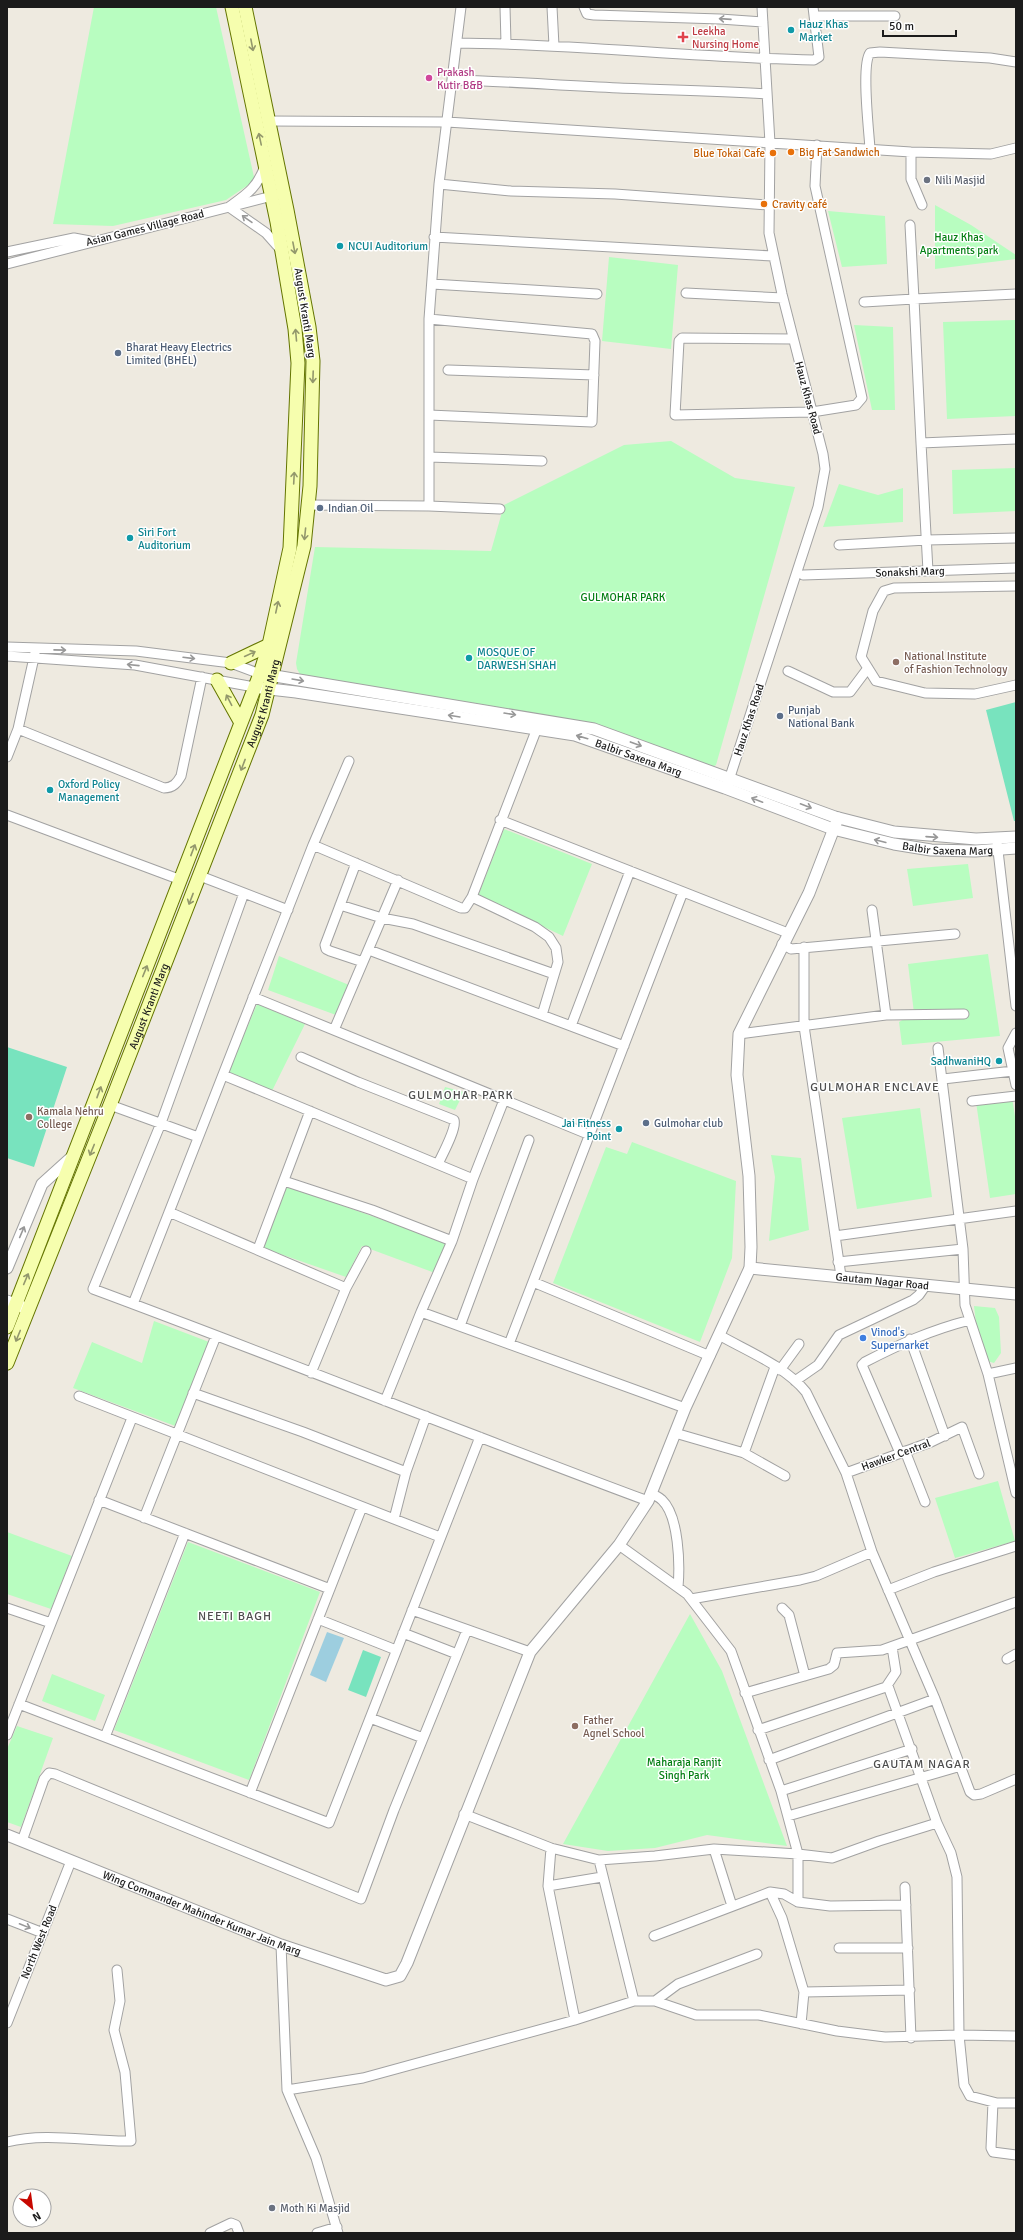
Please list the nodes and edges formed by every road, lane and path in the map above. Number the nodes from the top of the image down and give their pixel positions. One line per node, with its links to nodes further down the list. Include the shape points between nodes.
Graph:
1 (232, 7): 25 (main road, August Kranti Marg, one-way to 1)
2 (245, 7): 18 (main road, August Kranti Marg, one-way to 18)
3 (461, 7): 11 (street)
4 (505, 7): 12 (street)
5 (552, 7): 13 (street)
6 (584, 7): 10 (street, one-way to 6, via 720,18 594,15 587,14)
7 (762, 7): 10 (street, Hauz Khas Road)
8 (813, 12): 9 (street); 14 (street, via 818,58)
9 (895, 16)
10 (764, 22): 14 (street, Hauz Khas Road)
11 (457, 43): 12 (street); 16 (street)
12 (506, 43): 13 (street)
13 (554, 46): 14 (street)
14 (767, 60): 17 (street, Hauz Khas Road)
15 (1016, 62): 23 (street, via 990,58 870,53 867,60 866,88)
16 (453, 80): 17 (street); 19 (street)
17 (768, 94): 20 (street, Hauz Khas Road)
18 (268, 121): 19 (street); 27 (main road, August Kranti Marg)
19 (447, 122): 20 (street); 26 (street)
20 (770, 143): 21 (street); 28 (street, Hauz Khas Road)
21 (817, 145): 23 (street); 49 (street, via 815,186 862,398 856,405)
22 (1016, 148): 24 (street, via 991,154)
23 (870, 149): 24 (street)
24 (911, 152): 29 (street, via 911,179)
25 (265, 165): 27 (main road, August Kranti Marg); 30 (street, via 261,178 253,190)
26 (440, 184): 28 (street, via 511,191 615,194); 32 (street)
27 (278, 195): 30 (street, Asian Games Village Road); 35 (main road, August Kranti Marg); 55 (main road, August Kranti Marg, one-way to 55, via 309,327 313,361 313,421)
28 (768, 205): 36 (street, Hauz Khas Road)
29 (922, 205)
30 (229, 207): 33 (street, Asian Games Village Road); 35 (street, one-way to 30, via 266,233)
31 (910, 225): 43 (street)
32 (434, 238): 36 (street); 38 (street)
33 (92, 242): 34 (street, via 74,238); 37 (street, Asian Games Village Road)
34 (7, 252)
35 (283, 253): 65 (main road, August Kranti Marg, one-way to 35, via 290,548 298,388 295,328)
36 (773, 256): 42 (street, Hauz Khas Road)
37 (7, 264)
38 (432, 284): 40 (street); 45 (street)
39 (686, 293): 42 (street)
40 (597, 294)
41 (1016, 294): 43 (street)
42 (783, 298): 46 (street, Hauz Khas Road)
43 (914, 299): 44 (street); 52 (street)
44 (864, 302)
45 (429, 318): 48 (street, via 592,334 595,341); 50 (street)
46 (793, 339): 49 (street, Hauz Khas Road); 49 (street, via 682,338 679,341 675,415)
47 (448, 370): 48 (street)
48 (594, 375): 50 (street, via 592,422)
49 (812, 412): 83 (street, Hauz Khas Road, via 825,469 818,507)
50 (429, 415): 53 (street)
51 (1016, 439): 52 (street)
52 (921, 443): 59 (street)
53 (429, 457): 54 (street); 56 (street)
54 (542, 461)
55 (308, 505): 56 (street); 75 (main road, August Kranti Marg, one-way to 75, via 304,546)
56 (429, 506): 57 (street)
57 (500, 510)
58 (1016, 538): 59 (street)
59 (927, 540): 60 (street); 62 (street)
60 (839, 545)
61 (1016, 568): 62 (street, Sonakshi Marg)
62 (928, 571): 63 (street, Sonakshi Marg)
63 (804, 575)
64 (1016, 586): 71 (street, via 894,588 884,591 873,611 861,657)
65 (269, 645): 70 (main road, one-way to 65); 75 (main road, August Kranti Marg)
66 (7, 647): 67 (street)
67 (36, 649): 69 (street); 70 (street, one-way to 70, via 136,651)
68 (7, 656): 69 (street)
69 (35, 659): 73 (street, one-way to 69, via 135,665); 80 (street)
70 (230, 663): 75 (street)
71 (868, 668): 72 (street, via 850,692 833,692); 76 (street, via 876,681 924,693 975,694)
72 (788, 671)
73 (202, 677): 74 (street); 80 (street, via 181,776 176,784 169,788)
74 (217, 680): 77 (street); 78 (main road, one-way to 74)
75 (267, 680): 77 (main road, August Kranti Marg); 79 (street, Balbir Saxena Marg); 94 (main road, August Kranti Marg, one-way to 94, via 262,715)
76 (1016, 685)
77 (254, 687): 78 (main road, August Kranti Marg)
78 (240, 721): 95 (main road, August Kranti Marg, one-way to 78)
79 (538, 724): 83 (street, Balbir Saxena Marg); 86 (street)
80 (18, 729): 81 (street)
81 (7, 758)
82 (349, 761): 90 (street)
83 (728, 783): 85 (street, Balbir Saxena Marg, one-way to 85); 87 (street, Balbir Saxena Marg, one-way to 83)
84 (7, 815): 95 (street)
85 (838, 818): 87 (street); 89 (street, Balbir Saxena Marg, one-way to 89, via 913,835)
86 (500, 820): 93 (street); 99 (street)
87 (833, 828): 89 (street, Balbir Saxena Marg, one-way to 87, via 938,850 910,848); 104 (street, via 809,893)
88 (1016, 837): 89 (street, Balbir Saxena Marg)
89 (997, 844): 91 (street, Balbir Saxena Marg); 113 (street)
90 (313, 845): 92 (street); 101 (street)
91 (1016, 848)
92 (356, 863): 96 (street); 100 (street)
93 (630, 871): 98 (street); 117 (street)
94 (200, 876): 97 (street); 132 (main road, August Kranti Marg, one-way to 132)
95 (181, 880): 138 (main road, August Kranti Marg, one-way to 95)
96 (398, 880): 99 (street, via 461,908 465,908); 103 (street)
97 (244, 892): 101 (street); 134 (street)
98 (683, 892): 104 (street); 122 (street)
99 (472, 897): 111 (street, via 535,927 550,937 556,948 558,962)
100 (340, 905): 103 (street); 110 (street, via 326,949)
101 (288, 910): 112 (street)
102 (872, 910): 106 (street)
103 (382, 918): 109 (street); 111 (street, via 413,924)
104 (788, 933): 107 (street)
105 (955, 934): 106 (street)
106 (875, 940): 108 (street); 116 (street)
107 (782, 944): 108 (street, via 791,949); 121 (street)
108 (804, 947): 118 (street)
109 (369, 950): 110 (street); 115 (street)
110 (363, 962): 119 (street)
111 (554, 974): 115 (street)
112 (253, 997): 119 (street); 126 (street)
113 (1016, 1006)
114 (964, 1014): 116 (street)
115 (542, 1015): 117 (street)
116 (886, 1015): 118 (street)
117 (571, 1026): 122 (street)
118 (804, 1026): 121 (street); 145 (street)
119 (334, 1030): 130 (street)
120 (1016, 1033): 125 (street, via 1008,1048)
121 (739, 1034): 152 (street, via 737,1075 749,1176 752,1247)
122 (624, 1046): 135 (street)
123 (938, 1048): 127 (street)
124 (301, 1057): 139 (street, via 454,1120 452,1132)
125 (1013, 1071): 127 (street); 128 (street)
126 (222, 1075): 133 (street); 136 (street)
127 (943, 1079): 144 (street)
128 (1016, 1085)
129 (1016, 1096): 131 (street)
130 (504, 1100): 135 (street); 140 (street)
131 (972, 1100)
132 (110, 1105): 134 (street); 160 (main road, August Kranti Marg, one-way to 160)
133 (310, 1111): 139 (street); 141 (street)
134 (161, 1123): 136 (street); 159 (street, via 93,1289)
135 (590, 1135): 154 (street)
136 (198, 1137): 143 (street)
137 (529, 1140): 163 (street)
138 (75, 1155): 151 (street, one-way to 138, via 42,1184); 160 (main road, August Kranti Marg, one-way to 138)
139 (438, 1164): 140 (street)
140 (473, 1179): 146 (street)
141 (284, 1181): 146 (street, via 372,1210); 148 (street)
142 (1016, 1211): 144 (street)
143 (169, 1212): 148 (street); 159 (street)
144 (959, 1219): 145 (street); 147 (street)
145 (835, 1236): 150 (street)
146 (452, 1241): 161 (street)
147 (963, 1248): 150 (street); 157 (street)
148 (258, 1249): 156 (street)
149 (366, 1251): 156 (street)
150 (838, 1262): 153 (street)
151 (7, 1268)
152 (750, 1268): 153 (street, Gautam Nagar Road); 165 (street)
153 (840, 1276): 155 (street, Gautam Nagar Road)
154 (533, 1282): 168 (street); 170 (street)
155 (926, 1285): 157 (street, Gautam Nagar Road); 176 (street, via 913,1300 839,1335 818,1365)
156 (346, 1288): 174 (street)
157 (964, 1289): 158 (street, Gautam Nagar Road); 162 (street, via 965,1305)
158 (1016, 1294)
159 (132, 1304): 166 (street)
160 (16, 1310): 164 (main road, August Kranti Marg); 171 (main road, August Kranti Marg, one-way to 171)
161 (421, 1312): 163 (street); 179 (street)
162 (970, 1320): 167 (street, via 938,1328); 175 (street)
163 (460, 1326): 168 (street)
164 (7, 1327)
165 (719, 1334): 170 (street); 173 (street)
166 (216, 1336): 174 (street); 177 (street)
167 (910, 1339): 185 (street); 187 (street, via 862,1365)
168 (509, 1344): 180 (street)
169 (799, 1344): 173 (street)
170 (710, 1356): 180 (street)
171 (7, 1363)
172 (1016, 1368): 175 (street)
173 (778, 1369): 176 (street); 188 (street)
174 (311, 1373): 179 (street)
175 (988, 1374): 193 (street)
176 (795, 1381): 190 (street, via 806,1392)
177 (194, 1393): 184 (street); 189 (street)
178 (79, 1396): 182 (street)
179 (385, 1401): 181 (street)
180 (685, 1408): 183 (street)
181 (426, 1416): 186 (street); 189 (street)
182 (132, 1418): 184 (street); 195 (street)
183 (675, 1433): 188 (street); 194 (street)
184 (177, 1435): 197 (street); 198 (street)
185 (945, 1436): 187 (street, Hawker Central); 191 (street, Hawker Central, via 962,1427)
186 (480, 1437): 194 (street); 201 (street)
187 (903, 1452): 190 (street, Hawker Central); 196 (street)
188 (744, 1454): 192 (street)
189 (406, 1472): 199 (street)
190 (846, 1473): 204 (street)
191 (979, 1474)
192 (785, 1476)
193 (1016, 1493)
194 (650, 1497): 202 (street); 205 (street, via 662,1500 674,1523)
195 (99, 1500): 198 (street); 214 (street)
196 (924, 1502)
197 (362, 1507): 199 (street); 206 (street)
198 (144, 1518): 200 (street)
199 (394, 1519): 201 (street)
200 (185, 1533): 206 (street); 233 (street)
201 (440, 1537): 212 (street)
202 (619, 1545): 205 (street); 220 (street)
203 (1016, 1546): 207 (street, via 934,1572)
204 (872, 1552): 207 (street); 208 (street, via 816,1576)
205 (678, 1588): 208 (street)
206 (330, 1589): 213 (street)
207 (888, 1590): 217 (street)
208 (691, 1599): 226 (street, via 731,1651)
209 (1016, 1602): 217 (street)
210 (7, 1608): 214 (street)
211 (782, 1608): 224 (street, via 789,1615)
212 (412, 1610): 215 (street); 216 (street)
213 (318, 1620): 219 (street); 241 (street)
214 (51, 1623): 228 (street)
215 (467, 1630): 220 (street); 221 (street)
216 (403, 1632): 219 (street); 221 (street)
217 (911, 1641): 218 (street); 227 (street)
218 (892, 1647): 224 (street, via 837,1653 834,1665 829,1669); 225 (street, via 896,1668)
219 (396, 1650): 230 (street)
220 (530, 1652): 242 (street)
221 (457, 1654): 234 (street)
222 (1016, 1654): 223 (street)
223 (1007, 1659)
224 (805, 1676): 226 (street)
225 (888, 1686): 229 (street); 231 (street)
226 (745, 1693): 231 (street)
227 (935, 1699): 229 (street); 237 (street)
228 (19, 1704): 232 (street); 233 (street)
229 (898, 1712): 235 (street); 236 (street)
230 (370, 1718): 234 (street); 241 (street, via 329,1823)
231 (758, 1730): 236 (street)
232 (7, 1735)
233 (105, 1737): 241 (street)
234 (423, 1738): 246 (street, via 361,1899 56,1774 49,1773 44,1778)
235 (912, 1749): 238 (street); 240 (street)
236 (769, 1760): 240 (street)
237 (961, 1766): 238 (street); 239 (street, via 970,1792 974,1794 981,1794)
238 (921, 1778): 243 (street); 244 (street)
239 (1016, 1779)
240 (781, 1792): 243 (street)
241 (250, 1793)
242 (464, 1814): 247 (street); 262 (street, Wing Commander Mahinder Kumar Jain Marg, via 400,1976 386,1980)
243 (788, 1816): 249 (street)
244 (938, 1823): 249 (street, via 832,1858); 274 (street, via 951,1853 957,1877)
245 (7, 1835): 246 (street, Wing Commander Mahinder Kumar Jain Marg)
246 (22, 1841): 251 (street, Wing Commander Mahinder Kumar Jain Marg)
247 (551, 1848): 250 (street); 253 (street)
248 (714, 1849): 249 (street); 250 (street); 258 (street)
249 (798, 1854): 256 (street)
250 (598, 1860): 252 (street)
251 (71, 1861): 260 (street, North West Road); 262 (street, Wing Commander Mahinder Kumar Jain Marg)
252 (602, 1877): 253 (street); 269 (street)
253 (548, 1886): 271 (street)
254 (906, 1887): 257 (street)
255 (770, 1892): 256 (street, via 784,1894); 258 (street); 268 (street, via 782,1918)
256 (798, 1902): 257 (street, via 830,1906)
257 (906, 1905): 264 (street)
258 (732, 1906): 261 (street)
259 (7, 1919): 260 (street, one-way to 260)
260 (43, 1933): 272 (street, North West Road)
261 (654, 1936)
262 (282, 1945): 277 (street)
263 (839, 1948): 264 (street)
264 (908, 1948): 267 (street)
265 (757, 1954): 270 (street, via 678,1984)
266 (117, 1970): 280 (street, via 120,2001 114,2030 125,2072 131,2141 96,2142 33,2137)
267 (910, 1990): 268 (street); 276 (street)
268 (804, 1992): 273 (street)
269 (634, 2001): 270 (street); 271 (street)
270 (654, 2001): 273 (street, via 696,2015 759,2015)
271 (575, 2020): 277 (street, via 363,2078)
272 (7, 2023)
273 (801, 2024): 276 (street, via 885,2037)
274 (959, 2035): 275 (street); 276 (street); 278 (street, via 964,2085 970,2096)
275 (1016, 2036)
276 (911, 2038)
277 (287, 2090): 282 (street, via 316,2158)
278 (993, 2102): 279 (street); 281 (street, via 991,2148 998,2154)
279 (1016, 2104)
280 (7, 2142)
281 (1016, 2155)
282 (338, 2230): 285 (street)
283 (210, 2233): 284 (street, via 231,2223 236,2225)
284 (239, 2233)
285 (317, 2233)

